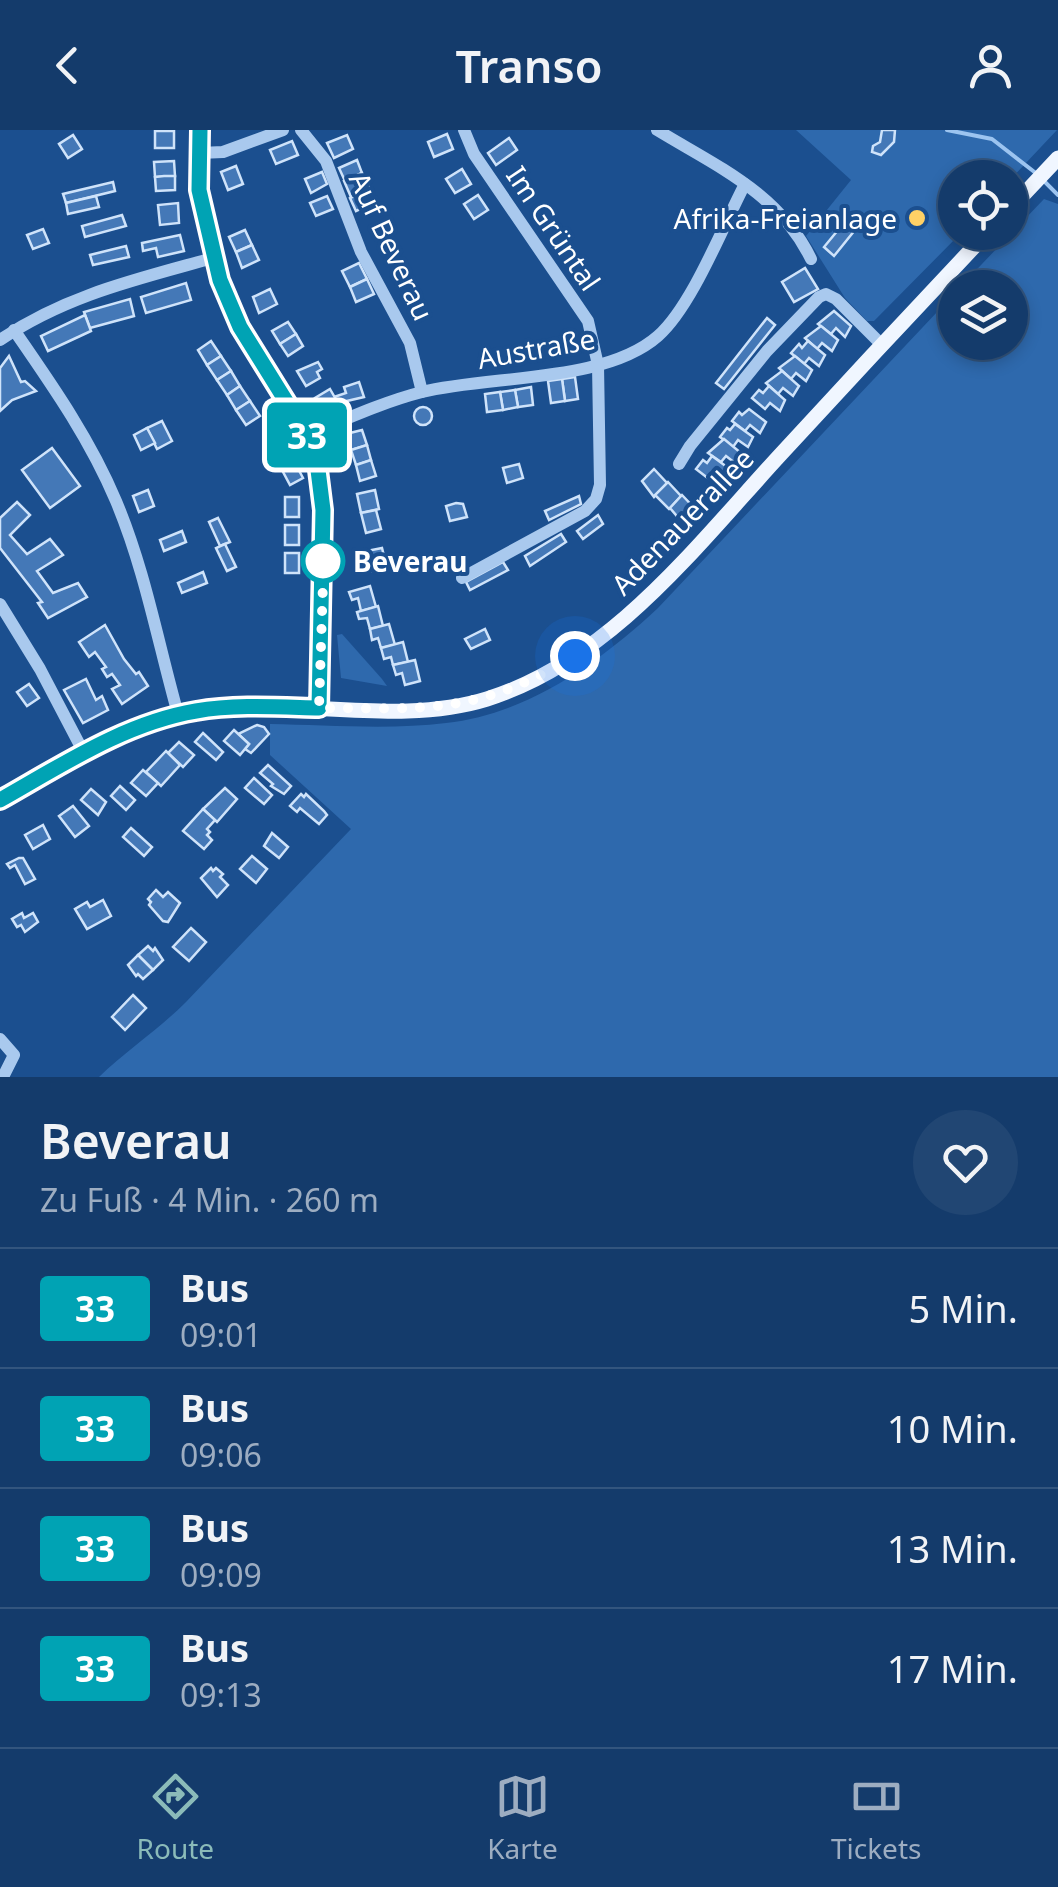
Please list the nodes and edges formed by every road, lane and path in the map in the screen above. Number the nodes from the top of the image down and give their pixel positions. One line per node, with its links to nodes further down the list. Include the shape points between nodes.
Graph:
1 (200, 130): 6 (street)
2 (283, 130): 6 (street, via 223,152)
3 (301, 130): 17 (street, Auf Beverau, via 326,160 361,252 410,343)
4 (464, 130): 16 (street, Im Grüntal, via 588,320)
5 (657, 130): 8 (street)
6 (200, 153): 11 (street, via 199,190)
7 (1055, 161): 9 (main road)
8 (745, 184): 12 (street, via 783,217); 16 (street, Austraße, via 680,310 658,336)
9 (1028, 191)
10 (971, 250): 15 (main road, Adenauerallee)
11 (213, 258): 13 (street, via 94,291); 18 (street, via 240,327)
12 (811, 259)
13 (14, 330): 14 (street); 23 (street, via 70,413 115,498 146,586)
14 (0, 340)
15 (882, 345): 19 (street, via 836,299 819,297 767,351); 22 (main road, Adenauerallee, via 641,603 575,656 462,705)
16 (598, 365): 17 (street, Austraße); 20 (street, Im Grüntal, via 596,499 574,518)
17 (422, 392): 18 (street, Austraße)
18 (307, 435): 22 (street, via 322,488)
19 (679, 464)
20 (462, 578)
21 (3, 614): 24 (street)
22 (319, 708): 23 (main road, Adenauerallee)
23 (178, 714): 24 (main road, Adenauerallee)
24 (84, 753): 25 (main road, Adenauerallee)
25 (0, 800)
26 (0, 1039): 27 (street, via 14,1055)
27 (2, 1077)

